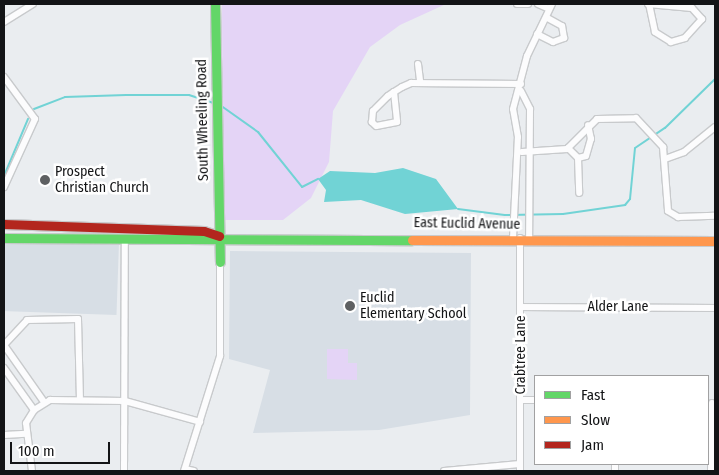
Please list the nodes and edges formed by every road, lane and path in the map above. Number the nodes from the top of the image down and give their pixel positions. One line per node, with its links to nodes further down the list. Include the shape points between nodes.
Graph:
1 (33, 4): 9 (street)
2 (215, 4): 26 (main road, South Wheeling Road)
3 (517, 4): 4 (street)
4 (528, 4)
5 (538, 4): 7 (street)
6 (648, 4): 6 (street, via 692,8 702,19 685,38 671,42 655,32)
7 (551, 6): 8 (street)
8 (546, 17): 10 (street); 10 (street, via 562,26 564,38 553,42)
9 (4, 22)
10 (537, 34): 14 (street)
11 (418, 64): 13 (street)
12 (4, 77): 22 (street, via 35,119)
13 (420, 81): 14 (street); 15 (street)
14 (521, 88): 19 (street, via 530,109); 28 (street, via 513,109 518,130 514,219)
15 (394, 92): 15 (street, via 373,111 371,119 376,126 397,122)
16 (588, 125): 18 (street); 20 (street, via 589,150); 21 (street, via 623,116 640,120 658,138)
17 (715, 128): 21 (street, via 684,152)
18 (568, 148): 19 (street); 20 (street)
19 (525, 152): 28 (street, via 528,218)
20 (578, 158): 23 (street)
21 (665, 158): 24 (street, via 668,211 678,217)
22 (4, 187)
23 (580, 193)
24 (715, 216)
25 (4, 224): 26 (main road, East Euclid Avenue, via 204,231)
26 (219, 236): 28 (main road, East Euclid Avenue); 29 (main road, East Euclid Avenue, via 202,241); 31 (main road, South Wheeling Road)
27 (4, 238): 29 (main road, East Euclid Avenue)
28 (521, 239): 30 (main road, East Euclid Avenue); 32 (street, Crabtree Lane)
29 (125, 241): 39 (street)
30 (715, 241)
31 (220, 262): 43 (street, via 220,356)
32 (520, 306): 33 (street, Alder Lane); 37 (street, Crabtree Lane)
33 (715, 308)
34 (4, 345): 36 (street, via 27,320 78,319); 40 (street)
35 (4, 368): 42 (street)
36 (80, 399): 39 (street); 40 (street)
37 (521, 400): 38 (street); 46 (street, Crabtree Lane)
38 (534, 400)
39 (125, 401): 43 (street); 49 (street)
40 (44, 402): 42 (street)
41 (712, 403): 52 (street)
42 (34, 410): 44 (street)
43 (200, 422): 47 (street)
44 (26, 434): 45 (street); 48 (street)
45 (4, 435)
46 (520, 468): 51 (street)
47 (185, 470): 50 (street)
48 (32, 471)
49 (124, 471)
50 (194, 471)
51 (444, 471)
52 (712, 471)

